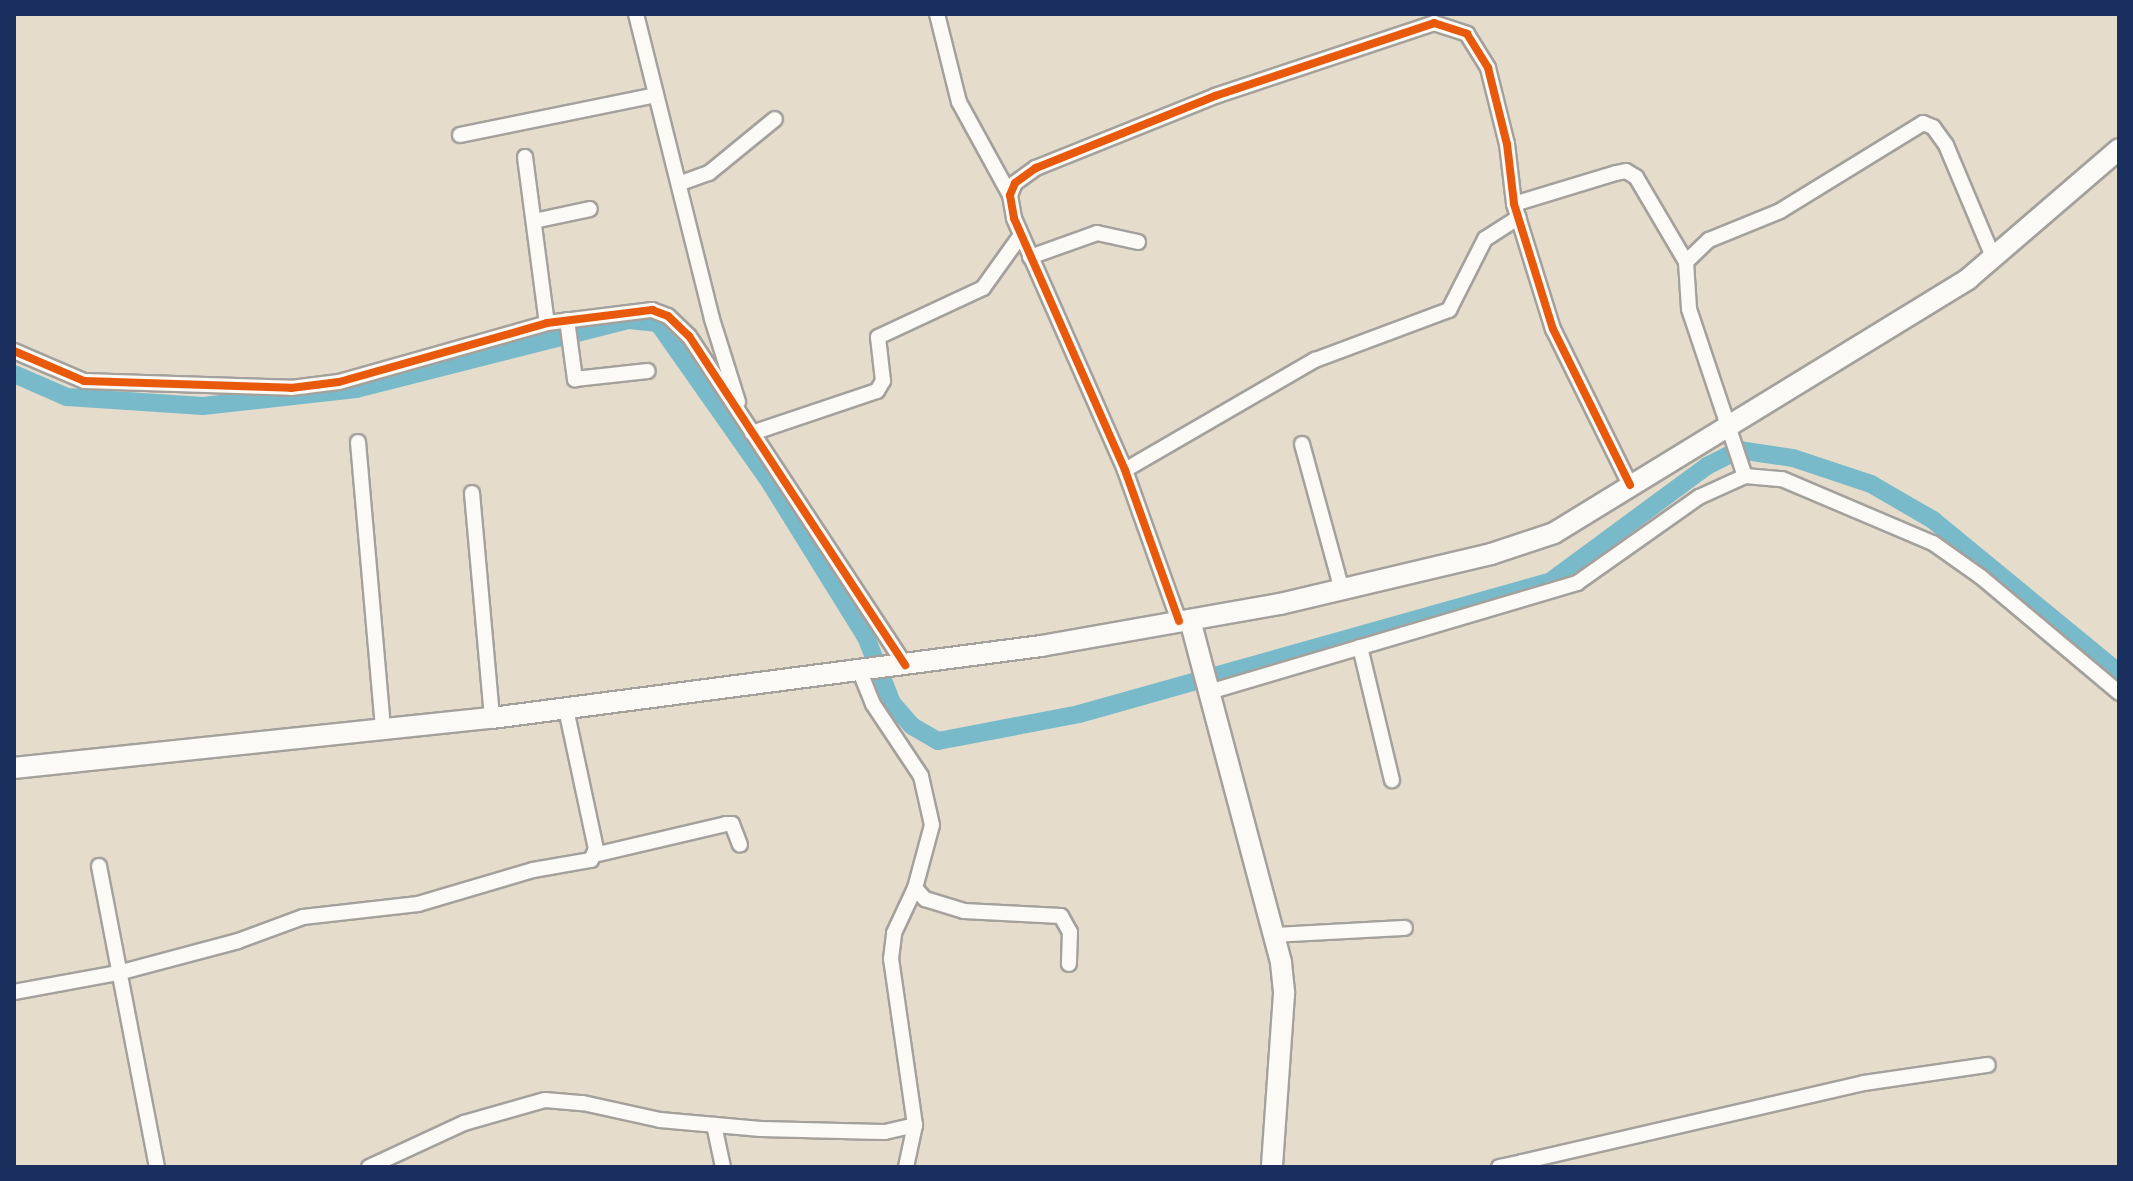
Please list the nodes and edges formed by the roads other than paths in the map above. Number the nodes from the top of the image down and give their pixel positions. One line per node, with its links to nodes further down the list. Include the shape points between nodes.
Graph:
1 (636, 14): 4 (street)
2 (937, 14): 10 (street, via 964,115)
3 (1432, 19): 10 (street, via 1050,162 1024,174); 12 (street, via 1467,34 1485,60 1507,144)
4 (656, 95): 6 (street); 9 (street)
5 (775, 119): 9 (street, via 709,173)
6 (460, 135)
7 (2119, 149): 17 (main road)
8 (525, 157): 13 (street)
9 (681, 183): 19 (street)
10 (1010, 195): 14 (street)
11 (590, 209): 13 (street)
12 (1516, 210): 18 (street, via 1626,171 1636,177); 29 (street, via 1485,239 1449,310 1315,360); 31 (street, via 1558,343)
13 (534, 221): 20 (street)
14 (1021, 235): 16 (street); 25 (street, via 983,288 878,337 883,381 877,391)
15 (1138, 242): 16 (street, via 1097,233)
16 (1030, 257): 29 (street)
17 (1994, 259): 18 (street, via 1946,145 1933,127 1923,123 1780,211 1709,240); 26 (main road)
18 (1686, 262): 26 (street, via 1689,309)
19 (712, 319): 22 (street); 25 (street)
20 (547, 323): 21 (street); 23 (street, via 339,382 291,388 84,381)
21 (567, 323): 22 (street, via 652,310 668,316); 24 (street, via 572,374 580,382)
22 (689, 336): 25 (street)
23 (14, 351)
24 (648, 371)
25 (748, 427): 36 (street)
26 (1731, 430): 30 (street); 31 (main road)
27 (358, 442): 42 (street)
28 (1302, 444): 33 (street)
29 (1125, 470): 34 (street)
30 (1743, 470): 35 (street, via 1577,583); 39 (street, via 1885,518 1933,543)
31 (1630, 485): 33 (main road, via 1554,533)
32 (472, 493): 41 (street)
33 (1342, 590): 34 (main road)
34 (1184, 621): 36 (main road); 38 (main road)
35 (1360, 647): 38 (street); 44 (street)
36 (899, 665): 37 (main road)
37 (866, 670): 40 (main road); 48 (street, via 873,704 921,776 928,797 931,836)
38 (1205, 679): 50 (main road)
39 (2119, 693)
40 (566, 709): 41 (main road); 46 (street)
41 (492, 718): 42 (main road)
42 (383, 729): 43 (main road)
43 (14, 768)
44 (1392, 780)
45 (740, 845): 46 (street, via 732,824 726,824)
46 (595, 852): 52 (street, via 579,864 533,870 418,904 303,917 238,941)
47 (99, 866): 52 (street)
48 (915, 888): 51 (street, via 925,899 964,911 1061,916 1070,932); 56 (street, via 894,933 891,959)
49 (1405, 928): 50 (street)
50 (1274, 935): 62 (main road, via 1284,994)
51 (1069, 964)
52 (118, 973): 53 (street); 58 (street)
53 (14, 992)
54 (1988, 1065): 57 (street, via 1864,1083)
55 (714, 1125): 56 (street, via 864,1132); 59 (street, via 545,1100 464,1123); 60 (street)
56 (915, 1125): 61 (street)
57 (1525, 1165): 63 (street)
58 (157, 1167)
59 (369, 1167)
60 (723, 1167)
61 (906, 1167)
62 (1272, 1167)
63 (1499, 1167)

